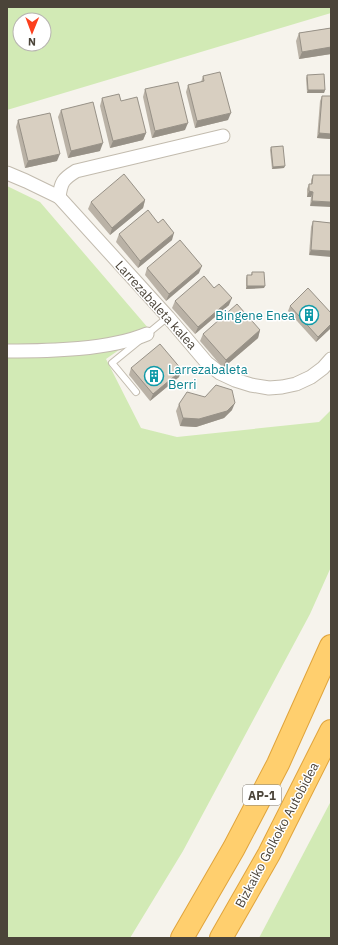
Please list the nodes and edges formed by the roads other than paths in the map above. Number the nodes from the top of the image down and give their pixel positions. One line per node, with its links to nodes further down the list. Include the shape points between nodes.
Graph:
1 (223, 136): 3 (street, via 76,171 60,186)
2 (7, 173): 3 (street, Larrezabaleta kalea)
3 (59, 198): 4 (street, Larrezabaleta kalea)
4 (168, 317): 5 (lane); 7 (street, Larrezabaleta kalea, via 207,363 220,373 251,385 269,388 296,384 311,377)
5 (147, 334): 6 (street, via 135,339 105,344 42,351); 8 (lane, via 112,363)
6 (7, 351)
7 (331, 359)
8 (136, 392)
9 (331, 646): 11 (highway, AP-1, via 278,764 234,848)
10 (331, 731): 12 (highway, Bizkaiko Golkoko Autobidea / AP-1, via 270,854)
11 (182, 938)
12 (221, 938)

